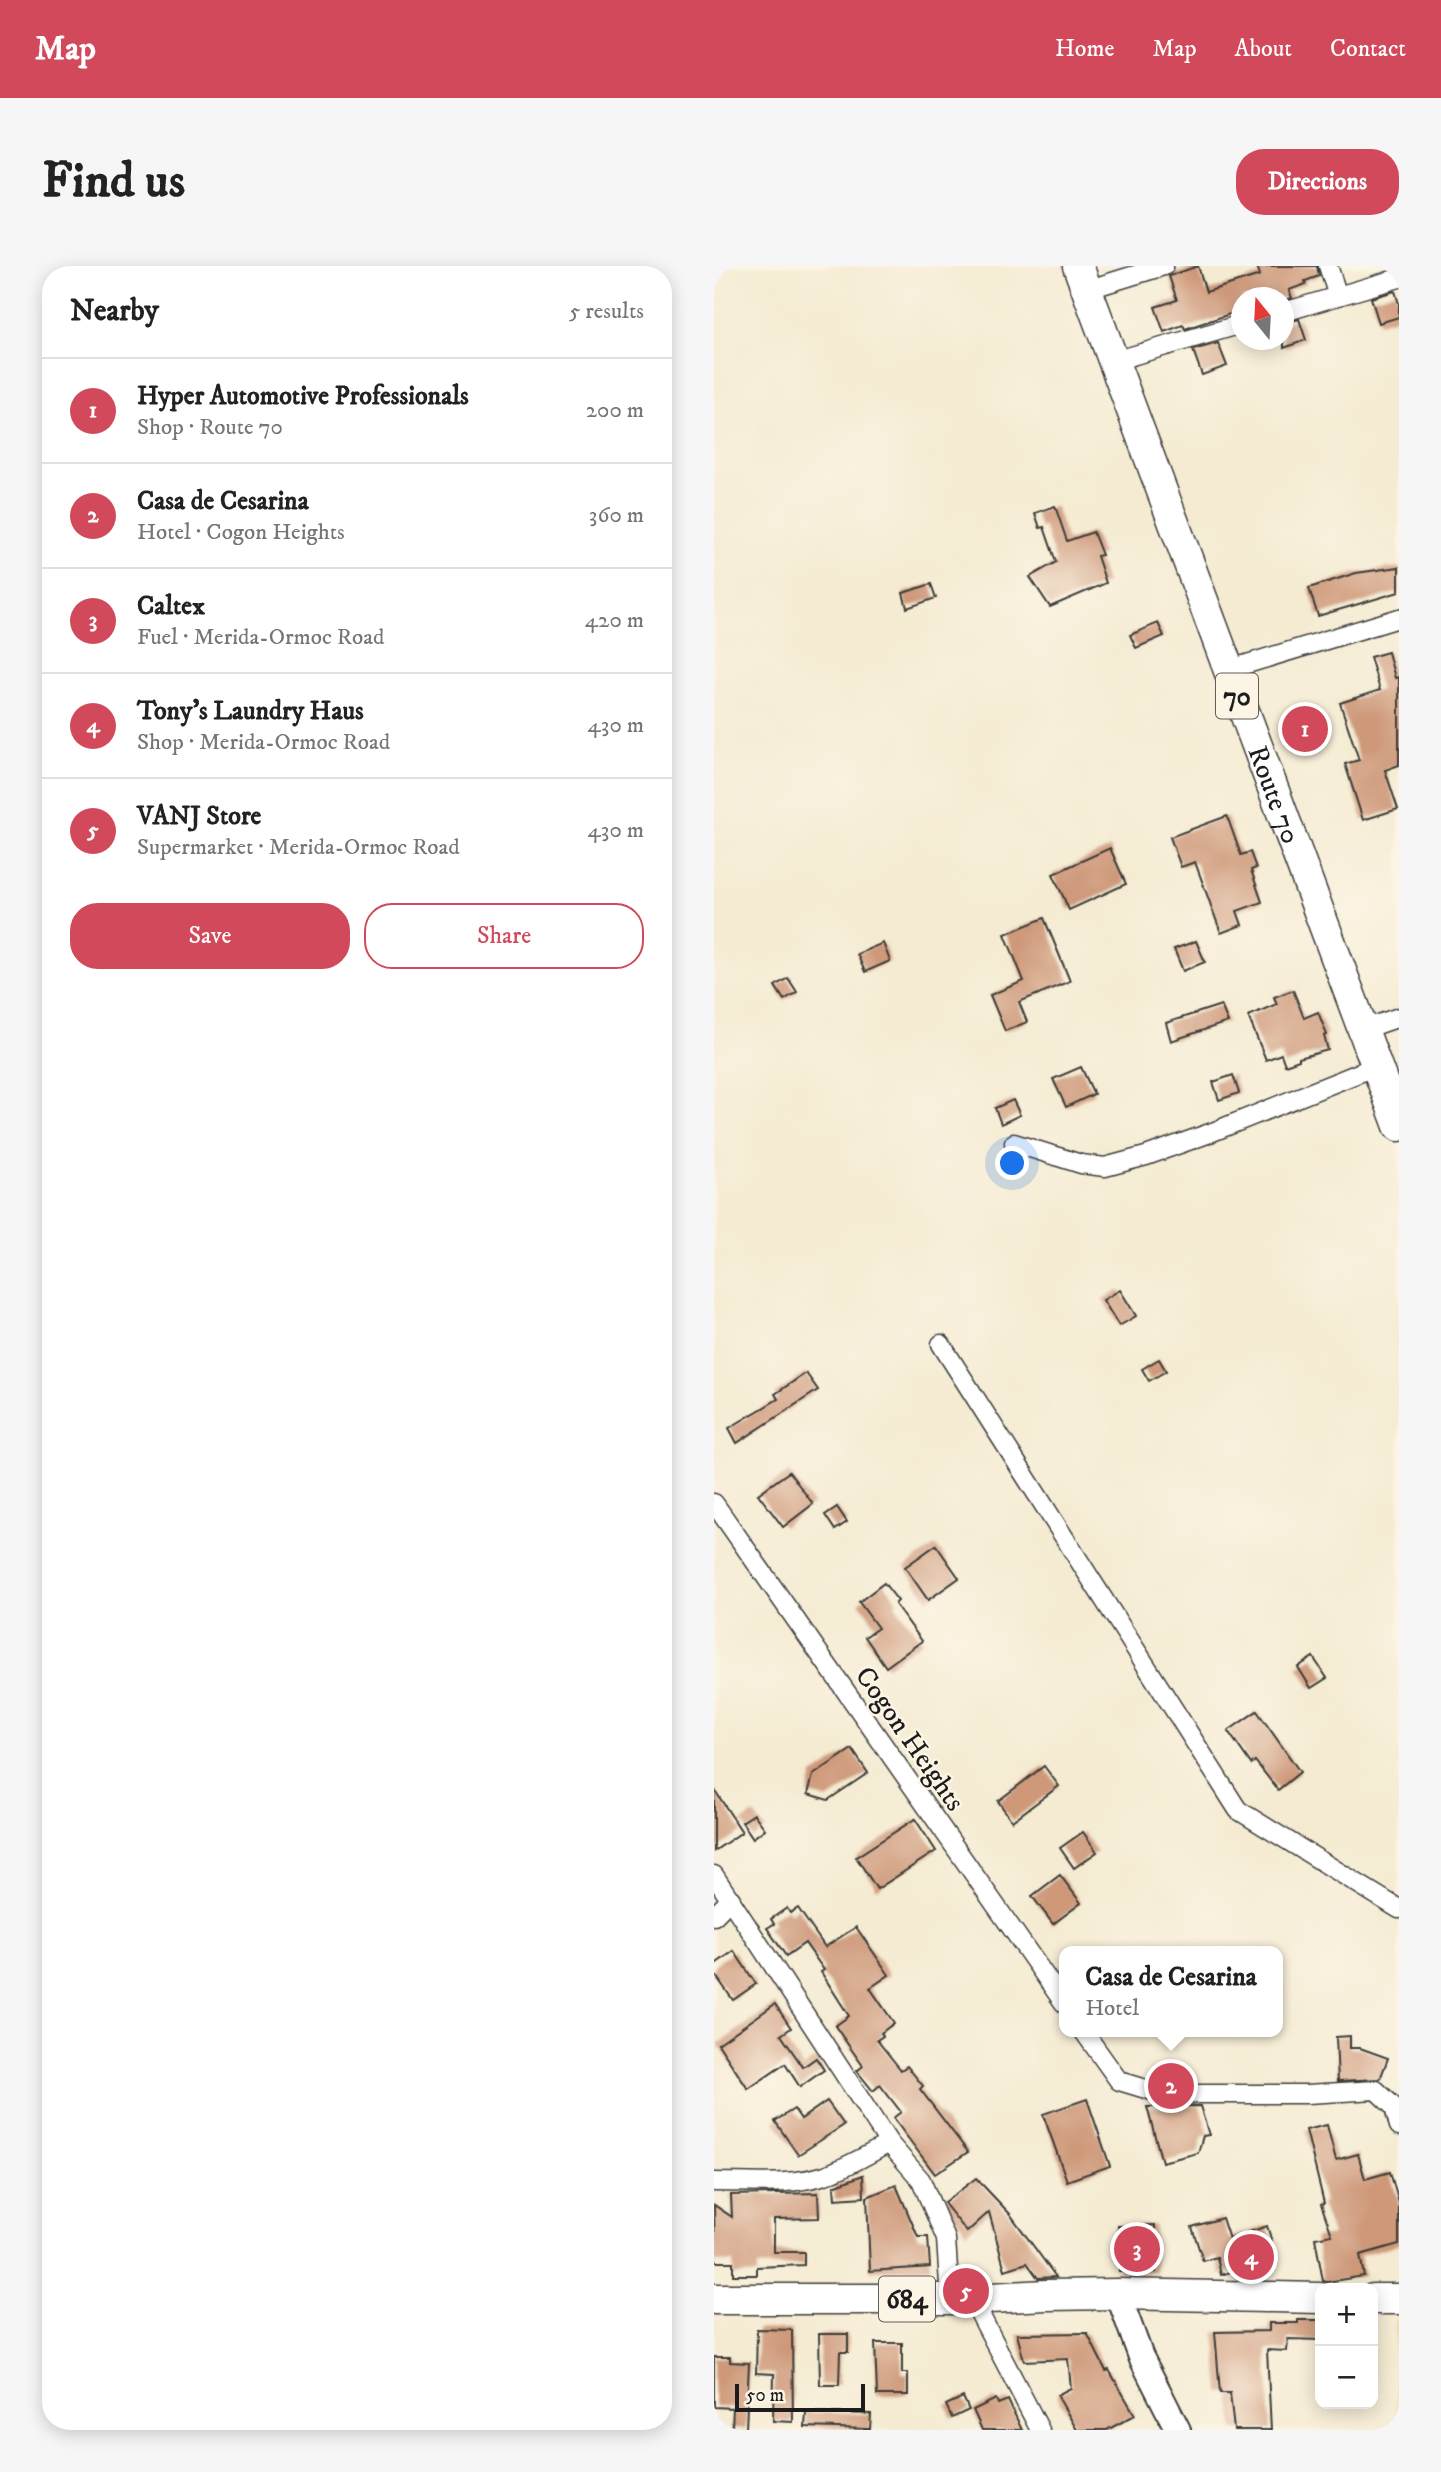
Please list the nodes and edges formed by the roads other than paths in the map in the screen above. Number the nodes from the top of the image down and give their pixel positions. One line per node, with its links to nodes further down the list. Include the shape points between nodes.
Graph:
1 (1164, 266): 3 (street)
2 (1328, 266): 5 (street)
3 (1082, 278): 8 (highway, Route 70 / 70)
4 (1399, 278): 5 (street)
5 (1338, 296): 6 (street)
6 (1294, 309)
7 (1231, 327): 8 (street)
8 (1114, 361): 10 (highway, Route 70 / 70)
9 (1399, 618): 10 (street)
10 (1227, 670): 12 (highway, Route 70 / 70)
11 (1399, 1017): 12 (street)
12 (1362, 1030): 13 (highway, Route 70 / 70)
13 (1376, 1066): 14 (highway, Route 70 / 70); 15 (street, via 1210,1133 1105,1167)
14 (1399, 1126)
15 (1014, 1143)
16 (941, 1344): 20 (street, via 1238,1810)
17 (714, 1503): 22 (street, Cogon Heights)
18 (714, 1875): 19 (street)
19 (731, 1899): 21 (street); 25 (street)
20 (1399, 1909)
21 (714, 1916)
22 (1059, 1996)
23 (1088, 2037): 24 (street, via 1119,2081 1162,2094 1376,2090 1394,2107)
24 (1399, 2126)
25 (889, 2143): 26 (street, via 822,2176 778,2182); 30 (street, via 921,2180 946,2239)
26 (714, 2182)
27 (1118, 2294): 28 (highway, 684); 30 (highway, 684); 34 (main road, via 1141,2357)
28 (1315, 2298)
29 (714, 2299): 30 (highway, 684)
30 (961, 2299): 33 (street)
31 (1378, 2299): 32 (highway)
32 (1399, 2300)
33 (1040, 2430)
34 (1178, 2430)

